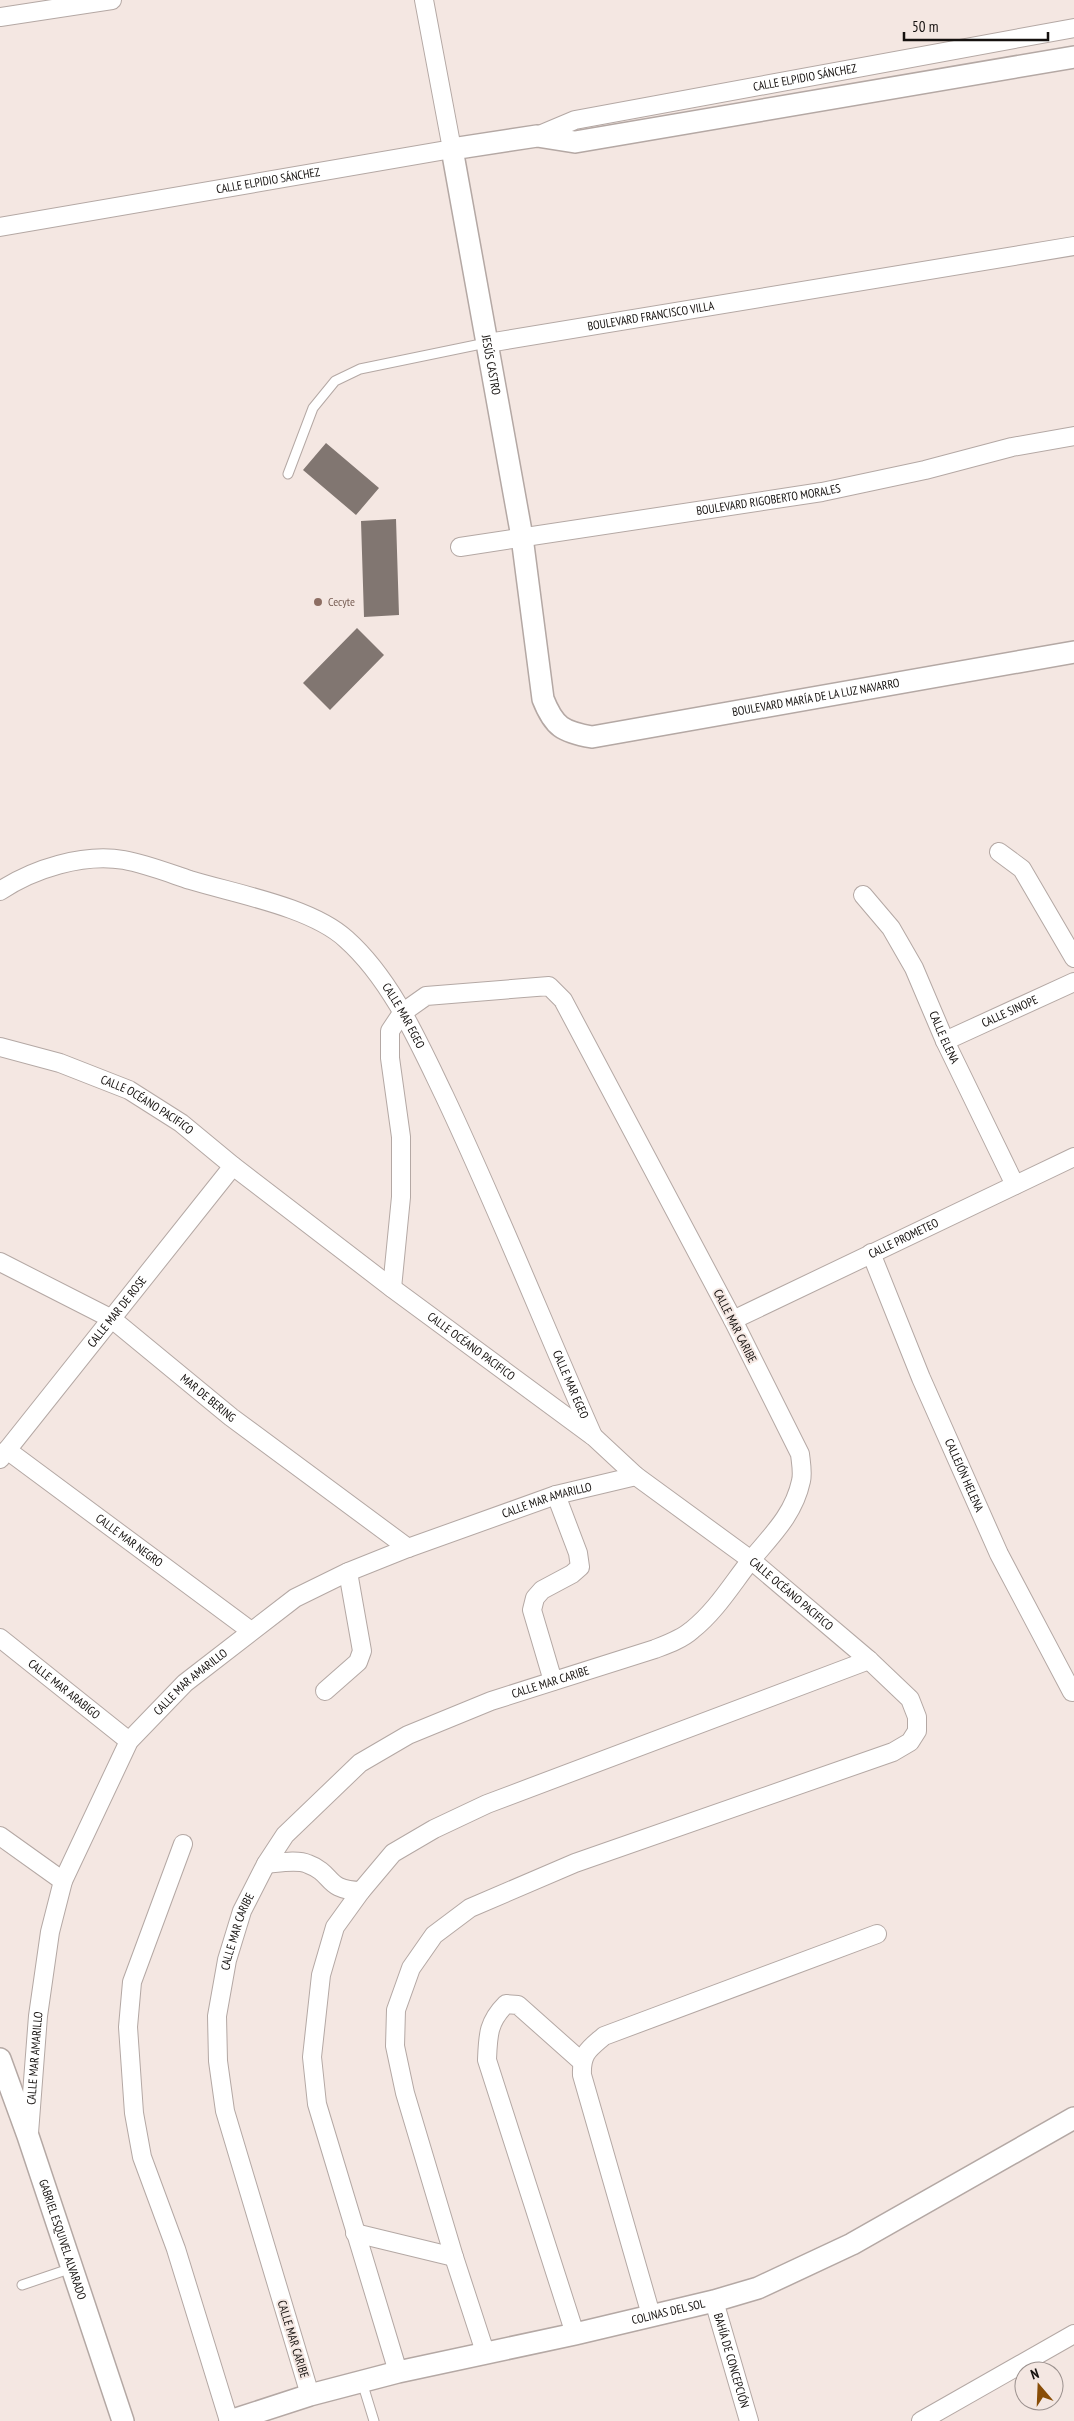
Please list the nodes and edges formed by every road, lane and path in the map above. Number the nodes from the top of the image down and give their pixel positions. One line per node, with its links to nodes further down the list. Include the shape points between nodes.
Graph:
1 (112, 0): 3 (street)
2 (424, 0): 7 (street, JESÚS CASTRO)
3 (0, 17)
4 (1074, 28): 6 (street, CALLE ELPIDIO SÁNCHEZ, via 575,120)
5 (1074, 58): 6 (street, CALLE ELPIDIO SÁNCHEZ, via 575,142)
6 (537, 136): 7 (street, CALLE ELPIDIO SÁNCHEZ)
7 (452, 149): 8 (street, CALLE ELPIDIO SÁNCHEZ); 10 (street, JESÚS CASTRO)
8 (0, 227)
9 (1074, 246): 10 (street, BOULEVARD FRANCISCO VILLA)
10 (488, 343): 12 (lane, BOULEVARD FRANCISCO VILLA, via 360,369 335,381 312,408); 13 (street, JESÚS CASTRO)
11 (1074, 436): 13 (street, BOULEVARD RIGOBERTO MORALES, via 1012,447 822,492)
12 (288, 474)
13 (522, 537): 14 (street, BOULEVARD RIGOBERTO MORALES); 16 (street, JESÚS CASTRO, via 543,699 549,716)
14 (460, 547)
15 (1074, 652): 16 (street, BOULEVARD MARÍA DE LA LUZ NAVARRO, via 592,737)
16 (559, 727)
17 (999, 852): 20 (street, via 1022,869)
18 (0, 891): 22 (street, CALLE MAR EGEO, via 21,877 53,866 122,859 143,864 294,911 322,924 345,938 372,968)
19 (863, 895): 23 (street, CALLE ELENA, via 891,928 914,968)
20 (1074, 958)
21 (1074, 982): 23 (street, CALLE SINOPE)
22 (402, 1013): 30 (street, via 390,1031 390,1058 401,1137 401,1197); 32 (street, CALLE MAR CARIBE, via 426,996 549,986 563,1000); 33 (street, CALLE MAR EGEO, via 470,1150)
23 (945, 1041): 27 (street, CALLE ELENA)
24 (0, 1047): 26 (street, CALLE OCÉANO PACIFICO, via 60,1063 129,1090 181,1123)
25 (1074, 1157): 27 (street, CALLE PROMETEO)
26 (233, 1166): 30 (street, CALLE OCÉANO PACIFICO); 31 (street, CALLE MAR DE ROSE)
27 (1015, 1185): 28 (street, CALLE PROMETEO)
28 (871, 1253): 32 (street, CALLE PROMETEO); 45 (street, CALLEJÓN HELENA, via 925,1387 999,1554)
29 (0, 1262): 31 (street, MAR DE BERING)
30 (392, 1288): 33 (street, CALLE OCÉANO PACIFICO)
31 (112, 1318): 34 (street, CALLE MAR DE ROSE); 37 (street, MAR DE BERING, via 231,1417)
32 (733, 1320): 38 (street, CALLE MAR CARIBE, via 800,1454 802,1479 782,1526)
33 (594, 1437): 35 (street, CALLE OCÉANO PACIFICO)
34 (3, 1455): 40 (street, CALLE MAR NEGRO)
35 (636, 1476): 36 (street, CALLE MAR AMARILLO); 38 (street, CALLE OCÉANO PACIFICO)
36 (556, 1495): 37 (street, CALLE MAR AMARILLO); 43 (street, via 578,1553 580,1567 542,1590 535,1598 532,1610)
37 (408, 1548): 39 (street, CALLE MAR AMARILLO)
38 (751, 1560): 42 (street, CALLE OCÉANO PACIFICO); 43 (street, CALLE MAR CARIBE, via 722,1600 692,1630 675,1641)
39 (348, 1572): 40 (street, CALLE MAR AMARILLO, via 295,1598); 44 (street, via 362,1652 358,1662)
40 (251, 1631): 46 (street, CALLE MAR AMARILLO, via 185,1683)
41 (0, 1638): 46 (street, CALLE MAR ARABIGO)
42 (869, 1660): 51 (street, via 487,1804 393,1853); 58 (street, CALLE OCÉANO PACIFICO, via 910,1698 917,1717 917,1731 910,1742 893,1752 575,1864 470,1908 434,1935 411,1968 396,2010 395,2046 405,2093)
43 (553, 1681): 49 (street, CALLE MAR CARIBE, via 491,1701 408,1735 360,1763 285,1835)
44 (324, 1691)
45 (1072, 1692)
46 (129, 1742): 50 (street, CALLE MAR AMARILLO)
47 (0, 1836): 50 (street)
48 (183, 1844): 70 (street, via 132,1982 128,2026 134,2113 142,2158 176,2249)
49 (266, 1864): 51 (street, via 306,1863 320,1870 333,1885 344,1890); 68 (street, CALLE MAR CARIBE, via 242,1911 227,1960 217,2016 218,2061 225,2111)
50 (63, 1882): 56 (street, CALLE MAR AMARILLO, via 50,1932 38,2016)
51 (361, 1891): 57 (street, via 335,1927 321,1975 312,2057 317,2104)
52 (877, 1934): 54 (street, via 604,2036)
53 (0, 2059): 56 (street, GABRIEL ESQUIVEL ALVARADO)
54 (581, 2061): 62 (street, via 582,2075); 63 (street, via 518,2005 506,2004 495,2015 488,2035 487,2060)
55 (1074, 2118): 61 (street, COLINAS DEL SOL, via 852,2244 758,2288)
56 (28, 2136): 59 (street, GABRIEL ESQUIVEL ALVARADO)
57 (356, 2233): 58 (street); 66 (street)
58 (454, 2257): 65 (street)
59 (72, 2268): 60 (lane); 69 (street, GABRIEL ESQUIVEL ALVARADO)
60 (22, 2285)
61 (714, 2301): 62 (street, COLINAS DEL SOL); 72 (street, BAHÍA DE CONCEPCIÓN)
62 (651, 2314): 63 (street, COLINAS DEL SOL)
63 (575, 2334): 65 (street, COLINAS DEL SOL)
64 (1074, 2334): 73 (street)
65 (486, 2352): 66 (street, COLINAS DEL SOL)
66 (398, 2372): 67 (street, COLINAS DEL SOL)
67 (362, 2382): 68 (street, COLINAS DEL SOL); 71 (lane)
68 (310, 2395): 70 (street, COLINAS DEL SOL)
69 (123, 2421)
70 (230, 2421)
71 (374, 2421)
72 (749, 2421)
73 (921, 2421)

